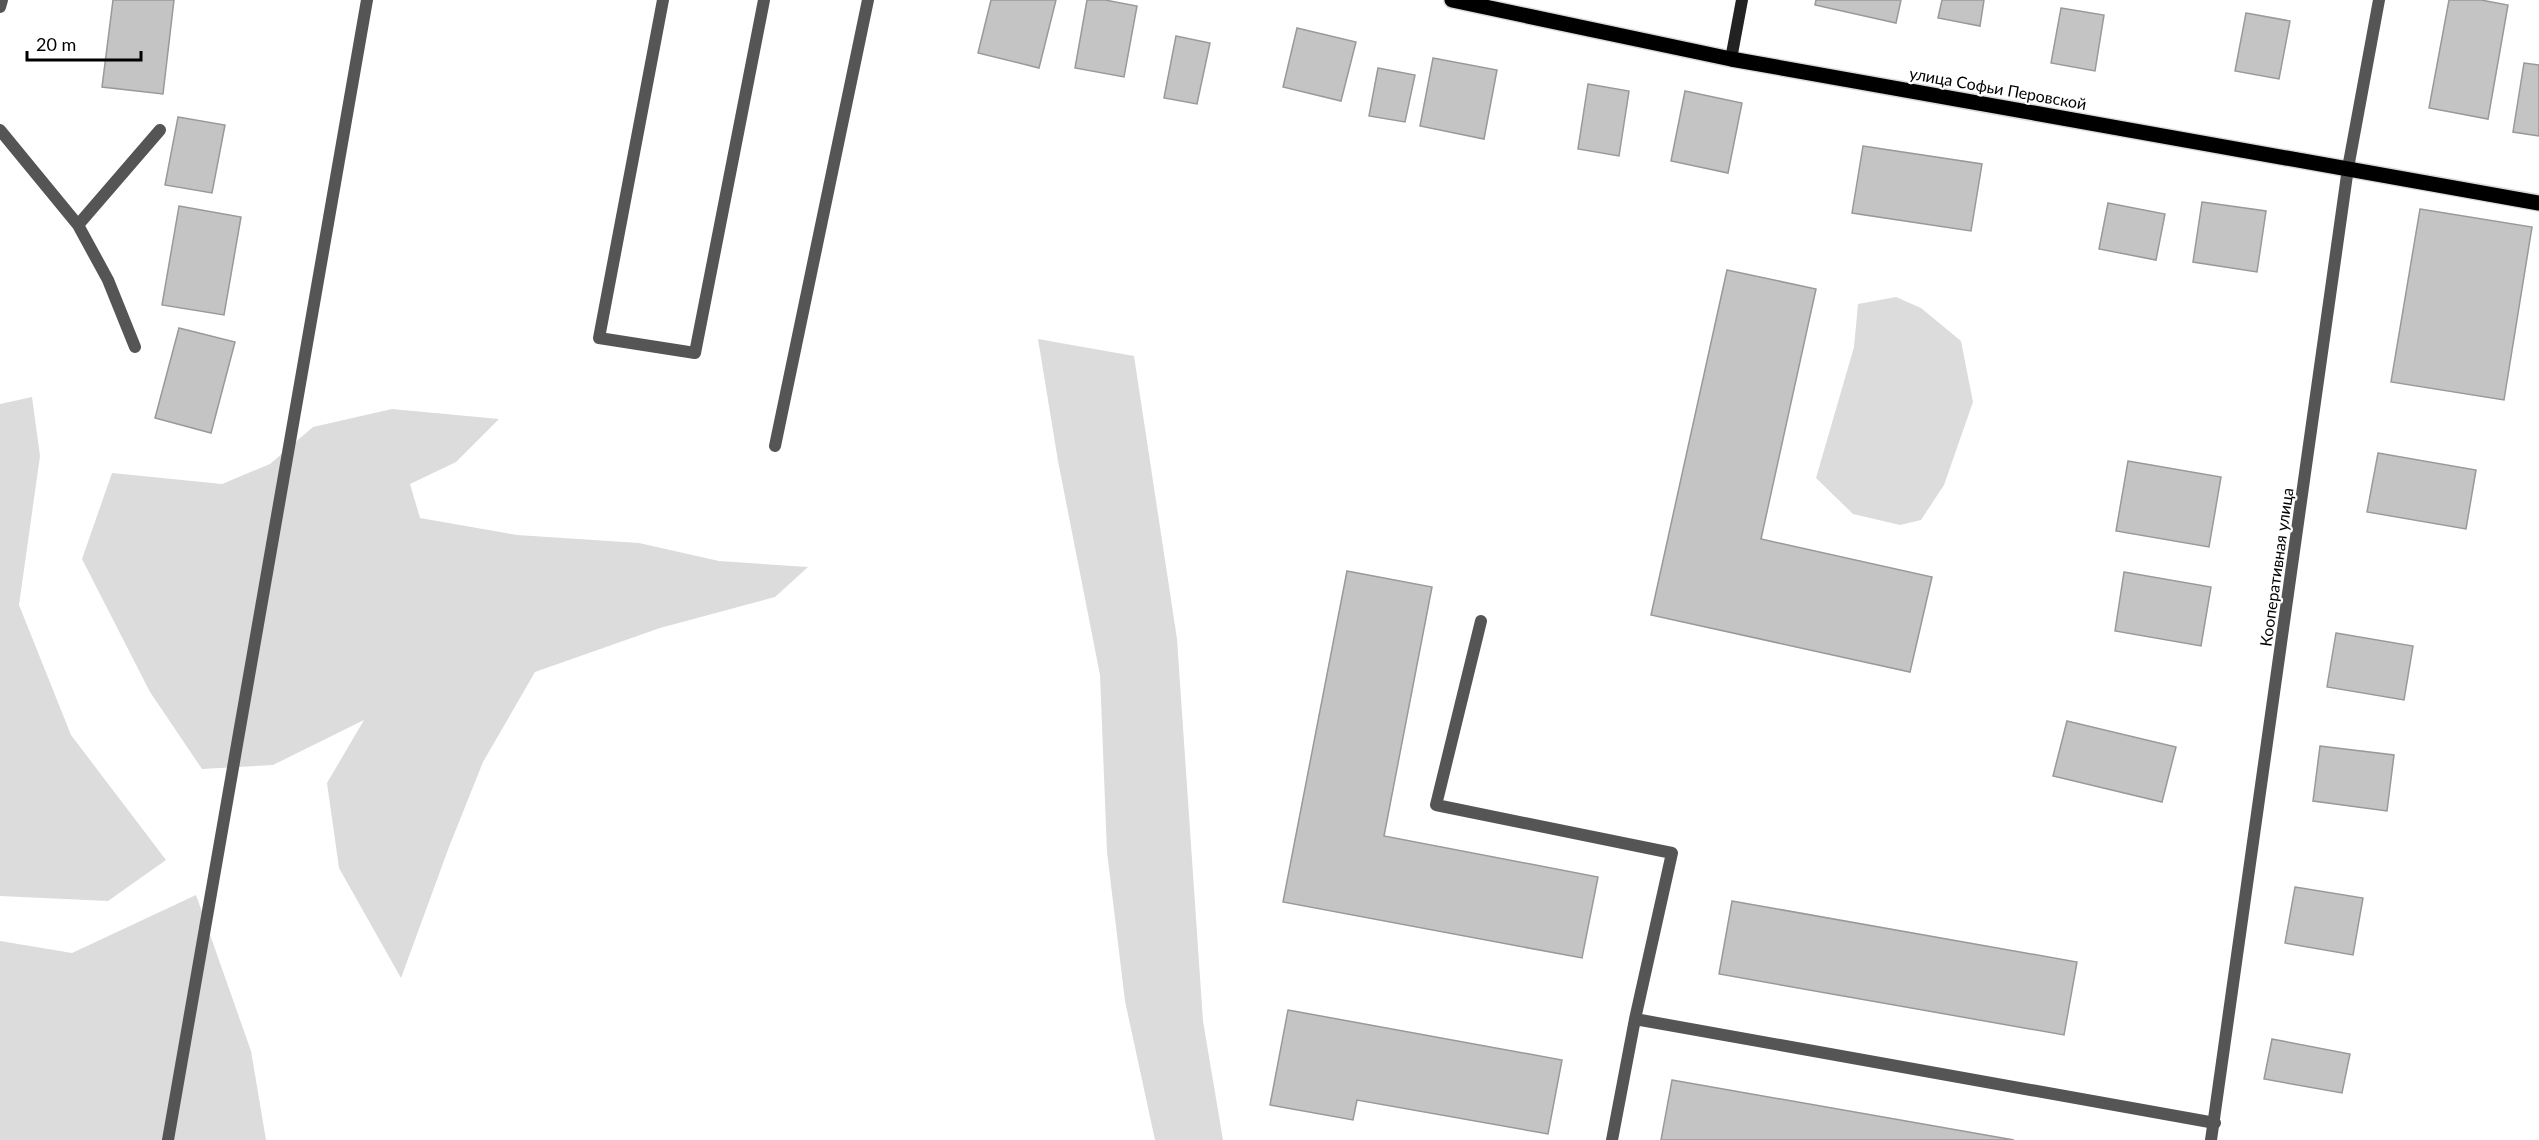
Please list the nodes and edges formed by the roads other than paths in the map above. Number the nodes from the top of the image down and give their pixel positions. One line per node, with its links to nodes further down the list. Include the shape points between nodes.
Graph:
1 (2, 0): 9 (street)
2 (367, 0): 21 (street)
3 (663, 0): 4 (street, via 599,338 695,353)
4 (764, 0)
5 (868, 0): 17 (street)
6 (1452, 0): 10 (main road, улица Софьи Перовской)
7 (1742, 0): 10 (main road)
8 (2379, 0): 13 (street, Кооперативная улица)
9 (0, 7)
10 (1731, 59): 13 (main road, улица Софьи Перовской)
11 (0, 130): 15 (street)
12 (160, 130): 15 (street)
13 (2348, 168): 14 (main road, улица Софьи Перовской); 20 (street, Кооперативная улица)
14 (2539, 203)
15 (78, 225): 16 (street, via 108,280)
16 (135, 347)
17 (775, 446)
18 (1481, 621): 19 (street, via 1436,805 1672,852)
19 (1635, 1019): 20 (street); 22 (street)
20 (2215, 1123): 23 (street, Кооперативная улица)
21 (168, 1140)
22 (1612, 1140)
23 (2211, 1140)

